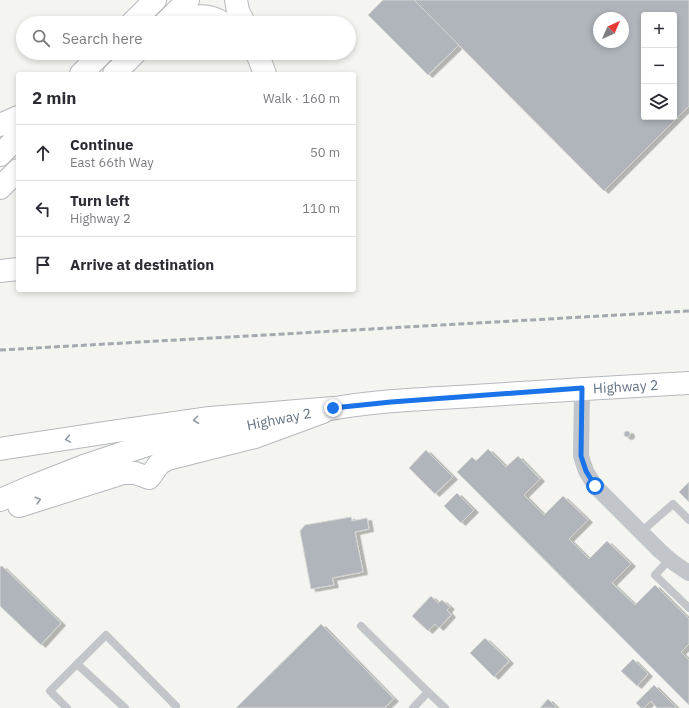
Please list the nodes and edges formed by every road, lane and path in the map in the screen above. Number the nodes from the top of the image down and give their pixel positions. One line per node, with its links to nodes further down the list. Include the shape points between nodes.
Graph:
1 (155, 0): 4 (main road)
2 (188, 0): 5 (main road)
3 (236, 0): 6 (main road)
4 (139, 16)
5 (172, 16)
6 (240, 16)
7 (95, 60): 9 (main road)
8 (128, 60): 10 (main road)
9 (83, 72)
10 (116, 72)
11 (16, 117): 12 (main road)
12 (0, 125)
13 (16, 139): 14 (main road)
14 (0, 155)
15 (16, 172): 16 (main road)
16 (0, 188)
17 (16, 268): 18 (main road)
18 (0, 271)
19 (689, 383): 20 (main road, Highway 2)
20 (582, 388): 21 (main road, Highway 2); 26 (street, via 581,456 586,471 595,486)
21 (333, 408): 22 (main road, one-way to 22, via 210,418); 23 (main road, Highway 2, via 147,445 84,466); 24 (main road, one-way to 21, via 15,507 123,473 135,473 148,478 159,464 168,459 255,437)
22 (0, 449)
23 (0, 500)
24 (0, 509)
25 (689, 520): 26 (lane, via 672,504)
26 (641, 532): 27 (street)
27 (670, 559): 28 (street); 29 (lane, via 655,575)
28 (689, 573)
29 (689, 608)
30 (361, 626): 32 (lane)
31 (77, 664): 33 (lane, via 106,635); 34 (lane, via 50,691); 35 (lane)
32 (428, 692): 36 (lane); 37 (lane)
33 (176, 706)
34 (67, 708)
35 (125, 708)
36 (413, 708)
37 (445, 708)

